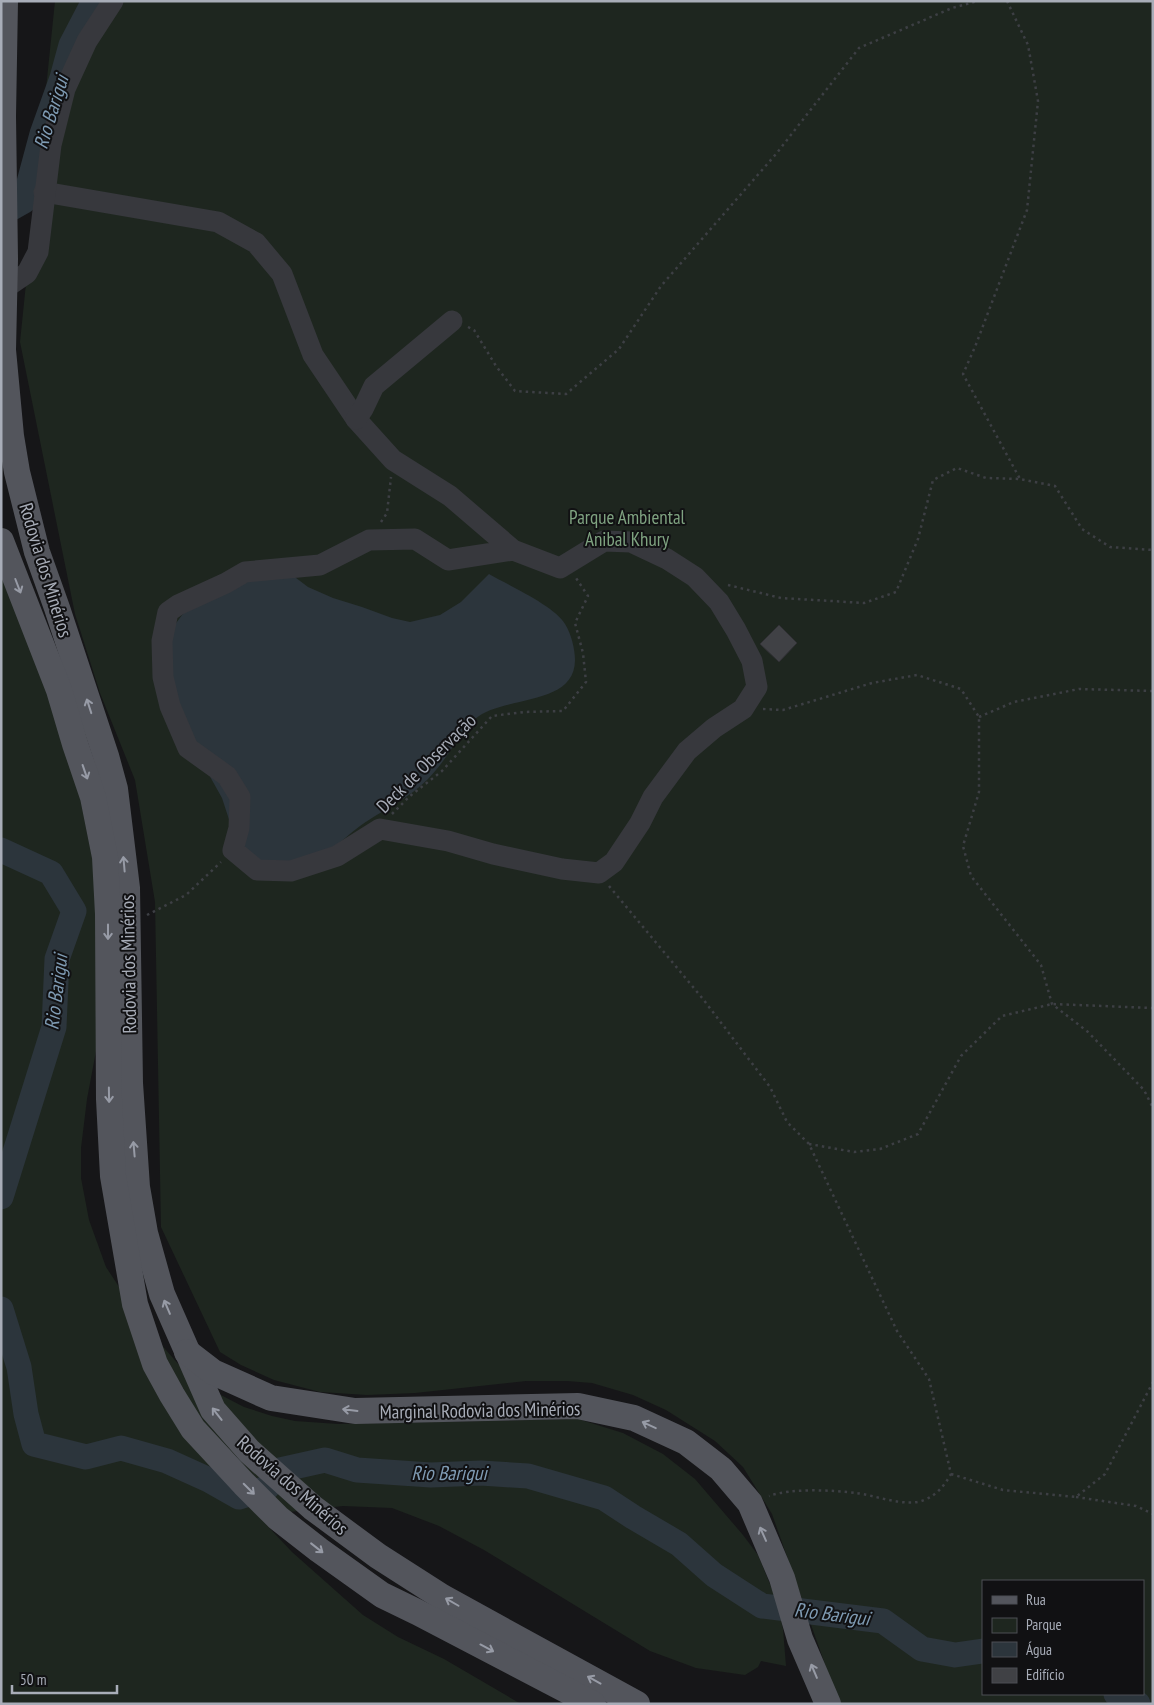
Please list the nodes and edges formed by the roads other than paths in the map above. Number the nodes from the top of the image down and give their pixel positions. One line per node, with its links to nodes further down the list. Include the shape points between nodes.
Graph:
1 (5, 1): 4 (main road, Rodovia dos Minérios)
2 (18, 1): 4 (main road)
3 (113, 1): 5 (street, via 87,41 65,90 51,145)
4 (3, 116): 6 (main road, Rodovia dos Minérios)
5 (44, 192): 6 (street, via 38,252 27,273); 8 (street, via 218,222 256,243 282,274 313,355)
6 (5, 288): 11 (main road, Rodovia dos Minérios, one-way to 6, via 162,1294 145,1233 137,1186 130,1083 128,926 122,841 111,773 37,552 17,472 3,350)
7 (452, 321): 8 (street, via 374,386)
8 (356, 419): 10 (street, via 393,460 450,496)
9 (1, 541): 12 (main road, Rodovia dos Minérios, one-way to 12, via 58,690 94,797 105,857 108,914 109,1099 113,1176 135,1304 155,1364 193,1429 278,1518 382,1595)
10 (513, 550): 10 (street, via 448,560 415,539 369,540 320,564 244,572 168,612 162,641 163,677 170,706 188,748 227,776 240,797 239,828 233,850 257,870 290,872 337,856 380,829 448,841 562,869 598,874 614,862 640,824 653,796 687,750 743,709 757,688 752,661 719,602 695,577 631,542 604,541 560,568)
11 (187, 1352): 13 (main road, Rodovia dos Minérios, one-way to 11, via 442,1597 378,1556 313,1508 249,1451 213,1410); 14 (main road, Marginal Rodovia dos Minérios, one-way to 11, via 800,1639 782,1578 750,1503 722,1470 686,1442 634,1418 578,1406 355,1411 271,1398 213,1372)
12 (593, 1704)
13 (637, 1704)
14 (828, 1704)

